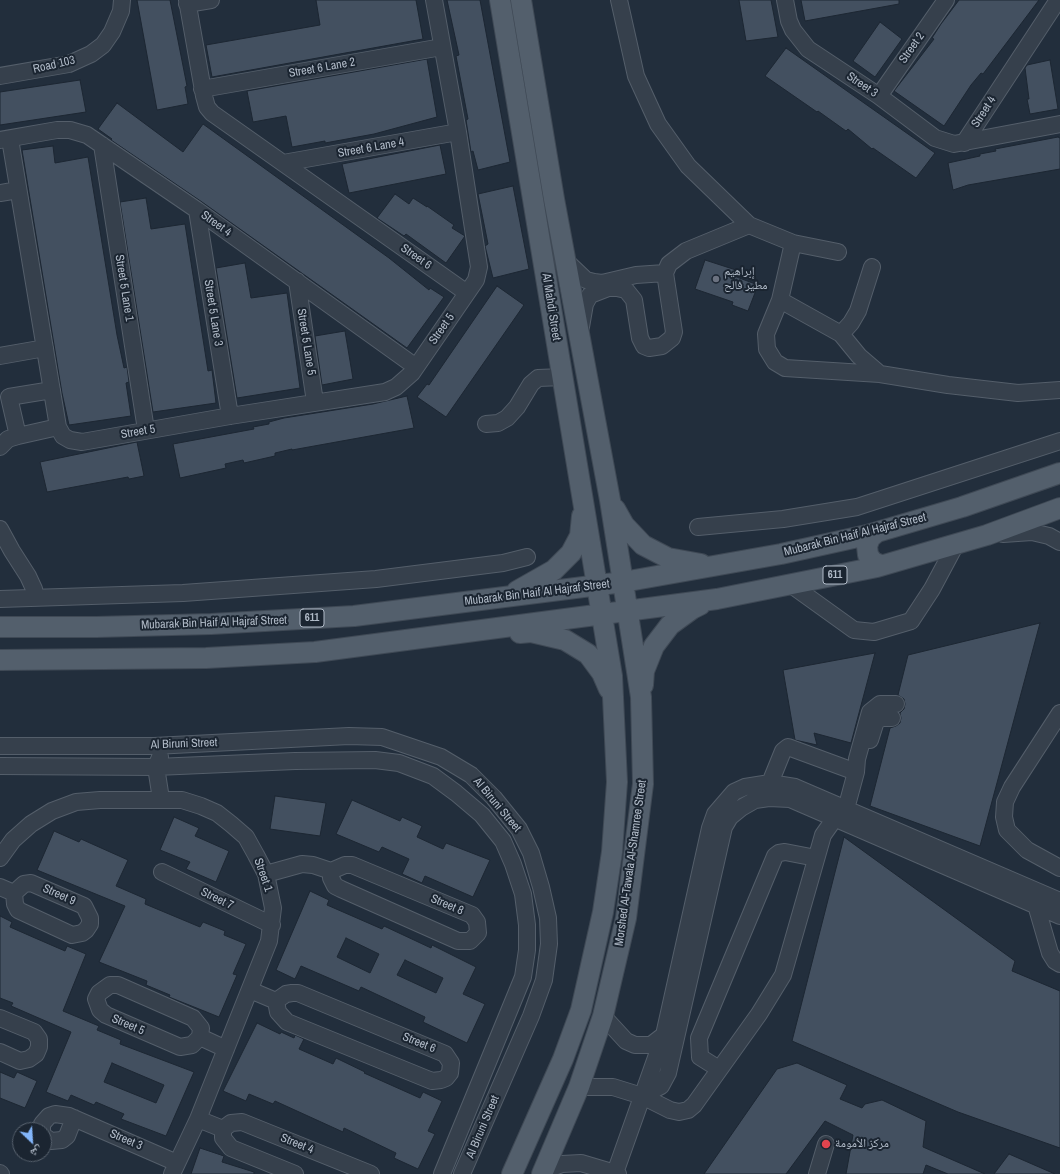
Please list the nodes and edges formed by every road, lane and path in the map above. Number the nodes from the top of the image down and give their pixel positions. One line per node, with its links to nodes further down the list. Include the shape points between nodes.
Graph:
1 (122, 0): 12 (street, Road 103, via 121,11 112,32 103,45 91,54 69,64)
2 (211, 0): 10 (street, Street 6)
3 (434, 0): 11 (street)
4 (500, 0): 41 (main road, Al Mahdi Street)
5 (521, 0): 27 (main road, Al Mahdi Street)
6 (619, 0): 24 (street, via 636,76 658,124 688,166)
7 (785, 0): 14 (street, Street 3, via 788,21 800,41)
8 (946, 0): 14 (street, Street 2)
9 (1058, 0): 18 (street, Street 4)
10 (187, 2): 13 (street, Street 6)
11 (442, 48): 13 (street, Street 6 Lane 2); 16 (street)
12 (0, 76)
13 (202, 89): 20 (street, Street 6, via 207,107 212,113)
14 (879, 96): 18 (street, Street 3, via 935,138 950,144)
15 (1060, 124): 18 (street, Street 4)
16 (458, 132): 20 (street, Street 6 Lane 4); 32 (street, via 479,267 476,280)
17 (5, 140): 19 (street, Street 4, via 70,130 87,135); 21 (street)
18 (964, 143)
19 (102, 145): 23 (street, Street 4); 48 (street, Street 5 Lane 1)
20 (283, 163): 32 (street, Street 6)
21 (18, 190): 22 (street); 37 (street)
22 (0, 193)
23 (197, 210): 31 (street, Street 4); 45 (street, Street 5 Lane 3)
24 (749, 225): 25 (street); 29 (street, via 686,251 669,264)
25 (793, 243): 26 (street); 34 (street)
26 (838, 252)
27 (566, 261): 30 (street, via 586,280 594,282 602,283); 35 (main road, Al Mahdi Street)
28 (872, 267): 36 (street, via 858,311)
29 (665, 273): 30 (street); 33 (street, via 674,332 672,338 662,346 644,346)
30 (636, 275): 33 (street)
31 (297, 281): 39 (street, Street 4); 44 (street, Street 5 Lane 5)
32 (466, 293): 39 (street, Street 5)
33 (631, 294): 35 (street, via 626,290 612,288 590,295 585,304)
34 (780, 300): 36 (street); 40 (street, via 766,334 767,349 775,362 785,368)
35 (580, 334): 53 (main road, Al Mahdi Street)
36 (841, 334): 40 (street, via 859,356)
37 (45, 348): 38 (street); 42 (street)
38 (0, 356)
39 (416, 367): 44 (street, Street 5, via 405,381 385,392)
40 (880, 374): 43 (street, via 1018,393)
41 (563, 377): 46 (street, via 538,378 507,418 498,423); 54 (main road, Al Mahdi Street)
42 (52, 390): 47 (street); 49 (street, via 9,397)
43 (1060, 390)
44 (315, 402): 45 (street, Street 5)
45 (230, 416): 48 (street, Street 5)
46 (486, 424)
47 (58, 427): 48 (street, Street 5, via 63,436 82,442); 49 (street)
48 (146, 430)
49 (18, 436): 51 (street, via 8,439)
50 (1060, 441): 56 (street, via 857,507 783,519)
51 (0, 447)
52 (1060, 473): 58 (main road, Mubarak Bin Haif Al Hajraf Street / 611, via 962,507)
53 (610, 500): 63 (main road, via 624,525 643,545 668,558 696,564); 65 (main road, Al Mahdi Street)
54 (584, 506): 67 (main road, Al Mahdi Street); 68 (main road, via 580,536 571,553 554,570)
55 (1060, 508): 59 (main road, 611)
56 (698, 528)
57 (0, 529): 69 (street, via 28,576)
58 (877, 532): 63 (main road, Mubarak Bin Haif Al Hajraf Street / 611); 64 (main road, via 870,538 867,550 873,562)
59 (987, 535): 60 (street, via 1032,532); 61 (main road, 611)
60 (1060, 542)
61 (956, 544): 64 (main road, 611); 66 (street, via 911,622 874,632 854,630)
62 (527, 557): 69 (street, via 503,563 376,579 183,593)
63 (727, 564): 65 (main road, Mubarak Bin Haif Al Hajraf Street / 611)
64 (881, 565): 66 (main road, 611)
65 (623, 582): 67 (main road, Mubarak Bin Haif Al Hajraf Street / 611); 72 (main road, Al Mahdi Street)
66 (790, 584): 71 (main road, 611)
67 (598, 585): 68 (main road, Mubarak Bin Haif Al Hajraf Street / 611); 73 (main road, Al Mahdi Street)
68 (510, 595): 74 (main road, Mubarak Bin Haif Al Hajraf Street / 611, via 354,616 211,624)
69 (36, 598): 70 (street)
70 (0, 599)
71 (717, 599): 72 (main road, 611); 77 (main road, via 692,609 670,625 654,646 644,671)
72 (628, 612): 73 (main road, 611); 77 (main road, Morshed Al-Tawala Al-Shamree Street)
73 (603, 615): 75 (main road, 611); 78 (main road, Morshed Al-Tawala Al-Shamree Street)
74 (0, 627)
75 (460, 634): 76 (main road, 611, via 314,652 206,658); 78 (main road, via 532,632 565,640 588,654 602,673)
76 (0, 660)
77 (641, 697): 104 (main road, Morshed Al-Tawala Al-Shamree Street, via 643,784 638,833 626,918)
78 (614, 699): 116 (main road, Morshed Al-Tawala Al-Shamree Street, via 617,782 612,852 603,912 581,1010 563,1060)
79 (894, 711): 87 (street, via 880,704 870,712 856,759)
80 (1060, 714): 93 (street, via 1012,786 1005,802 1004,817 1007,830 1027,850)
81 (175, 745): 83 (street, Al Biruni Street); 85 (street, via 171,755); 126 (street, Al Biruni Street, via 349,736 382,737 441,757 471,775 519,829 531,853 541,886 548,918 550,944 544,980 531,1016)
82 (0, 746): 83 (street, Al Biruni Street)
83 (154, 746): 86 (street, via 160,757)
84 (0, 766): 86 (street, Al Biruni Street)
85 (175, 766): 86 (street, Al Biruni Street); 125 (street, Al Biruni Street, via 295,761 375,760 399,763 432,776 456,793 482,815 504,841 522,894 527,925 523,977)
86 (156, 767): 89 (street)
87 (856, 772): 88 (street, via 788,747 783,751); 90 (street)
88 (770, 782): 90 (street, via 795,787); 106 (street, via 734,792 715,814)
89 (161, 799): 91 (street, Street 1, via 76,802 52,811 31,824 13,840); 96 (street, Street 1, via 182,800 217,813 246,837)
90 (841, 814): 92 (street, via 823,835); 97 (street); 98 (street); 112 (street, via 790,799 769,798 755,800 730,817 724,827 668,1073 661,1086)
91 (0, 858)
92 (816, 858): 110 (street, via 783,975 759,1014); 110 (street, via 785,852 775,856 699,1038 700,1057)
93 (1060, 868)
94 (331, 871): 94 (street, Street 8, via 335,886 458,941 470,941 478,933 479,928 472,915 458,909 352,865 337,867); 96 (street, via 302,864)
95 (162, 872): 100 (street, Street 7)
96 (266, 874): 100 (street, Street 1, via 273,908)
97 (1060, 901)
98 (1036, 905): 99 (street); 101 (street, via 1050,953)
99 (1060, 916)
100 (272, 925): 102 (street, Street 1, via 269,941)
101 (1060, 964)
102 (250, 990): 103 (street); 108 (street, Street 1)
103 (276, 1001): 103 (street, Street 6, via 278,1012 287,1022 432,1081 446,1078 450,1073 451,1063 445,1054 313,999 292,993)
104 (603, 1016): 106 (street, via 626,1041 635,1045 651,1045); 111 (main road, Morshed Al-Tawala Al-Shamree Street)
105 (0, 1018): 109 (street, via 34,1032 39,1039 40,1047 29,1059 20,1061)
106 (664, 1035): 112 (street)
107 (200, 1037): 107 (street, Street 5, via 198,1022 187,1015 118,985 110,986 99,993 96,1000 106,1015 180,1047 192,1045); 108 (street)
108 (226, 1049): 114 (street, Street 1)
109 (0, 1052)
110 (719, 1069): 112 (street, via 688,1110 670,1110)
111 (579, 1087): 112 (street, via 613,1087); 121 (main road, Morshed Al-Tawala Al-Shamree Street)
112 (642, 1096): 122 (street)
113 (74, 1118): 115 (street, Street 3, via 62,1114 49,1116); 118 (street, via 67,1136 62,1140); 120 (street, Street 3)
114 (198, 1119): 117 (street); 120 (street, Street 1)
115 (44, 1122)
116 (534, 1124): 121 (main road, via 546,1126 548,1134); 127 (main road, Morshed Al-Tawala Al-Shamree Street)
117 (223, 1129): 123 (street, via 223,1138 231,1148); 124 (street, Street 4, via 231,1123 242,1122)
118 (52, 1141)
119 (826, 1144): 128 (street)
120 (175, 1168)
121 (539, 1173): 122 (street, via 562,1164 580,1163)
122 (617, 1173)
123 (295, 1174)
124 (371, 1174)
125 (442, 1174)
126 (462, 1174)
127 (512, 1174)
128 (817, 1174)

